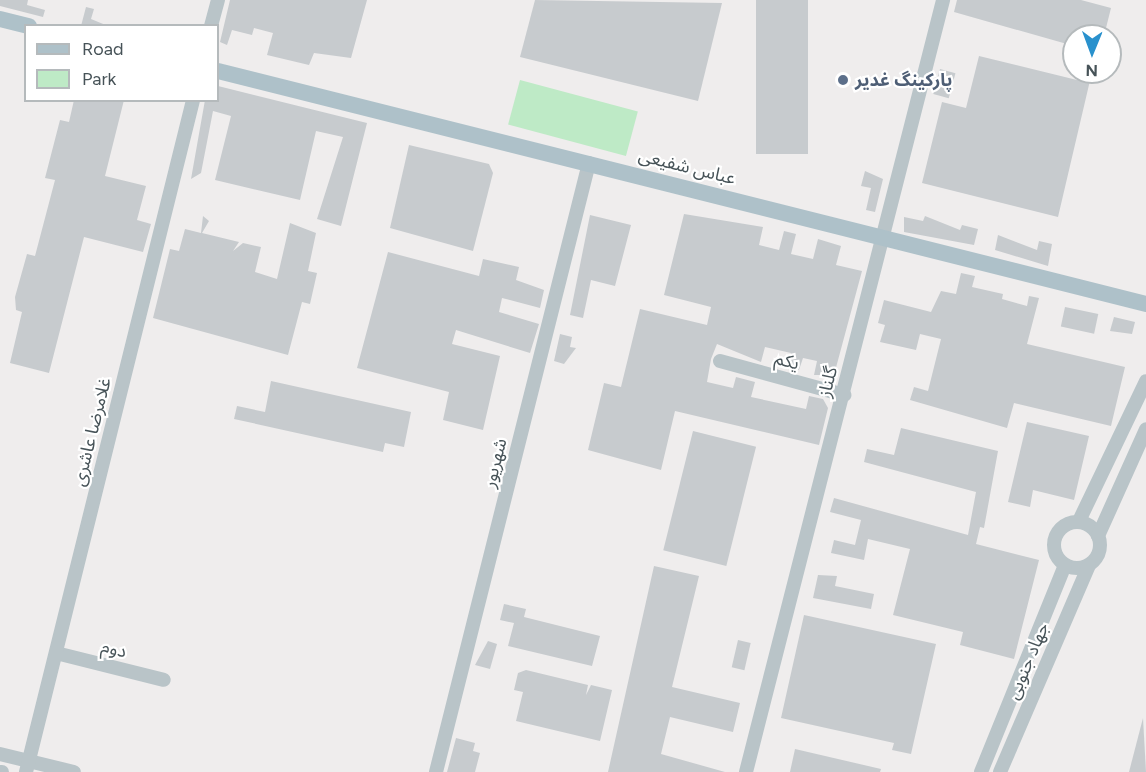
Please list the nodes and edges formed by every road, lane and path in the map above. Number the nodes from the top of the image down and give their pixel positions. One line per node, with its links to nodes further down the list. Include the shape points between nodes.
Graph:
1 (218, 0): 4 (street)
2 (943, 0): 12 (street, گلناز)
3 (0, 19): 5 (main road)
4 (212, 24)
5 (24, 25)
6 (0, 28): 7 (main road)
7 (24, 34)
8 (219, 71): 11 (main road, عباس شفیعی)
9 (219, 81): 11 (main road, عباس شفیعی)
10 (193, 102): 23 (street, غلامرضا عاشری)
11 (588, 168): 12 (main road, عباس شفیعی); 28 (street, شهریور)
12 (883, 239): 13 (main road, عباس شفیعی); 14 (main road, عباس شفیعی); 17 (street, گلناز)
13 (1146, 304)
14 (1146, 312)
15 (720, 361): 17 (street, یکم)
16 (1146, 381): 19 (street)
17 (844, 395): 29 (street, گلناز)
18 (1146, 429): 20 (street)
19 (1079, 521): 20 (street); 21 (street, via 1066,524 1054,538 1054,550)
20 (1098, 536): 22 (street, via 1100,548)
21 (1065, 565): 22 (street); 30 (street, جهاد جنوبی)
22 (1089, 565): 31 (street, جهاد جنوبی)
23 (56, 653): 24 (street, دوم); 26 (street, غلامرضا عاشری)
24 (164, 680)
25 (0, 754): 26 (street)
26 (28, 766): 27 (street)
27 (74, 772)
28 (436, 772)
29 (746, 772)
30 (981, 772)
31 (1000, 772)

